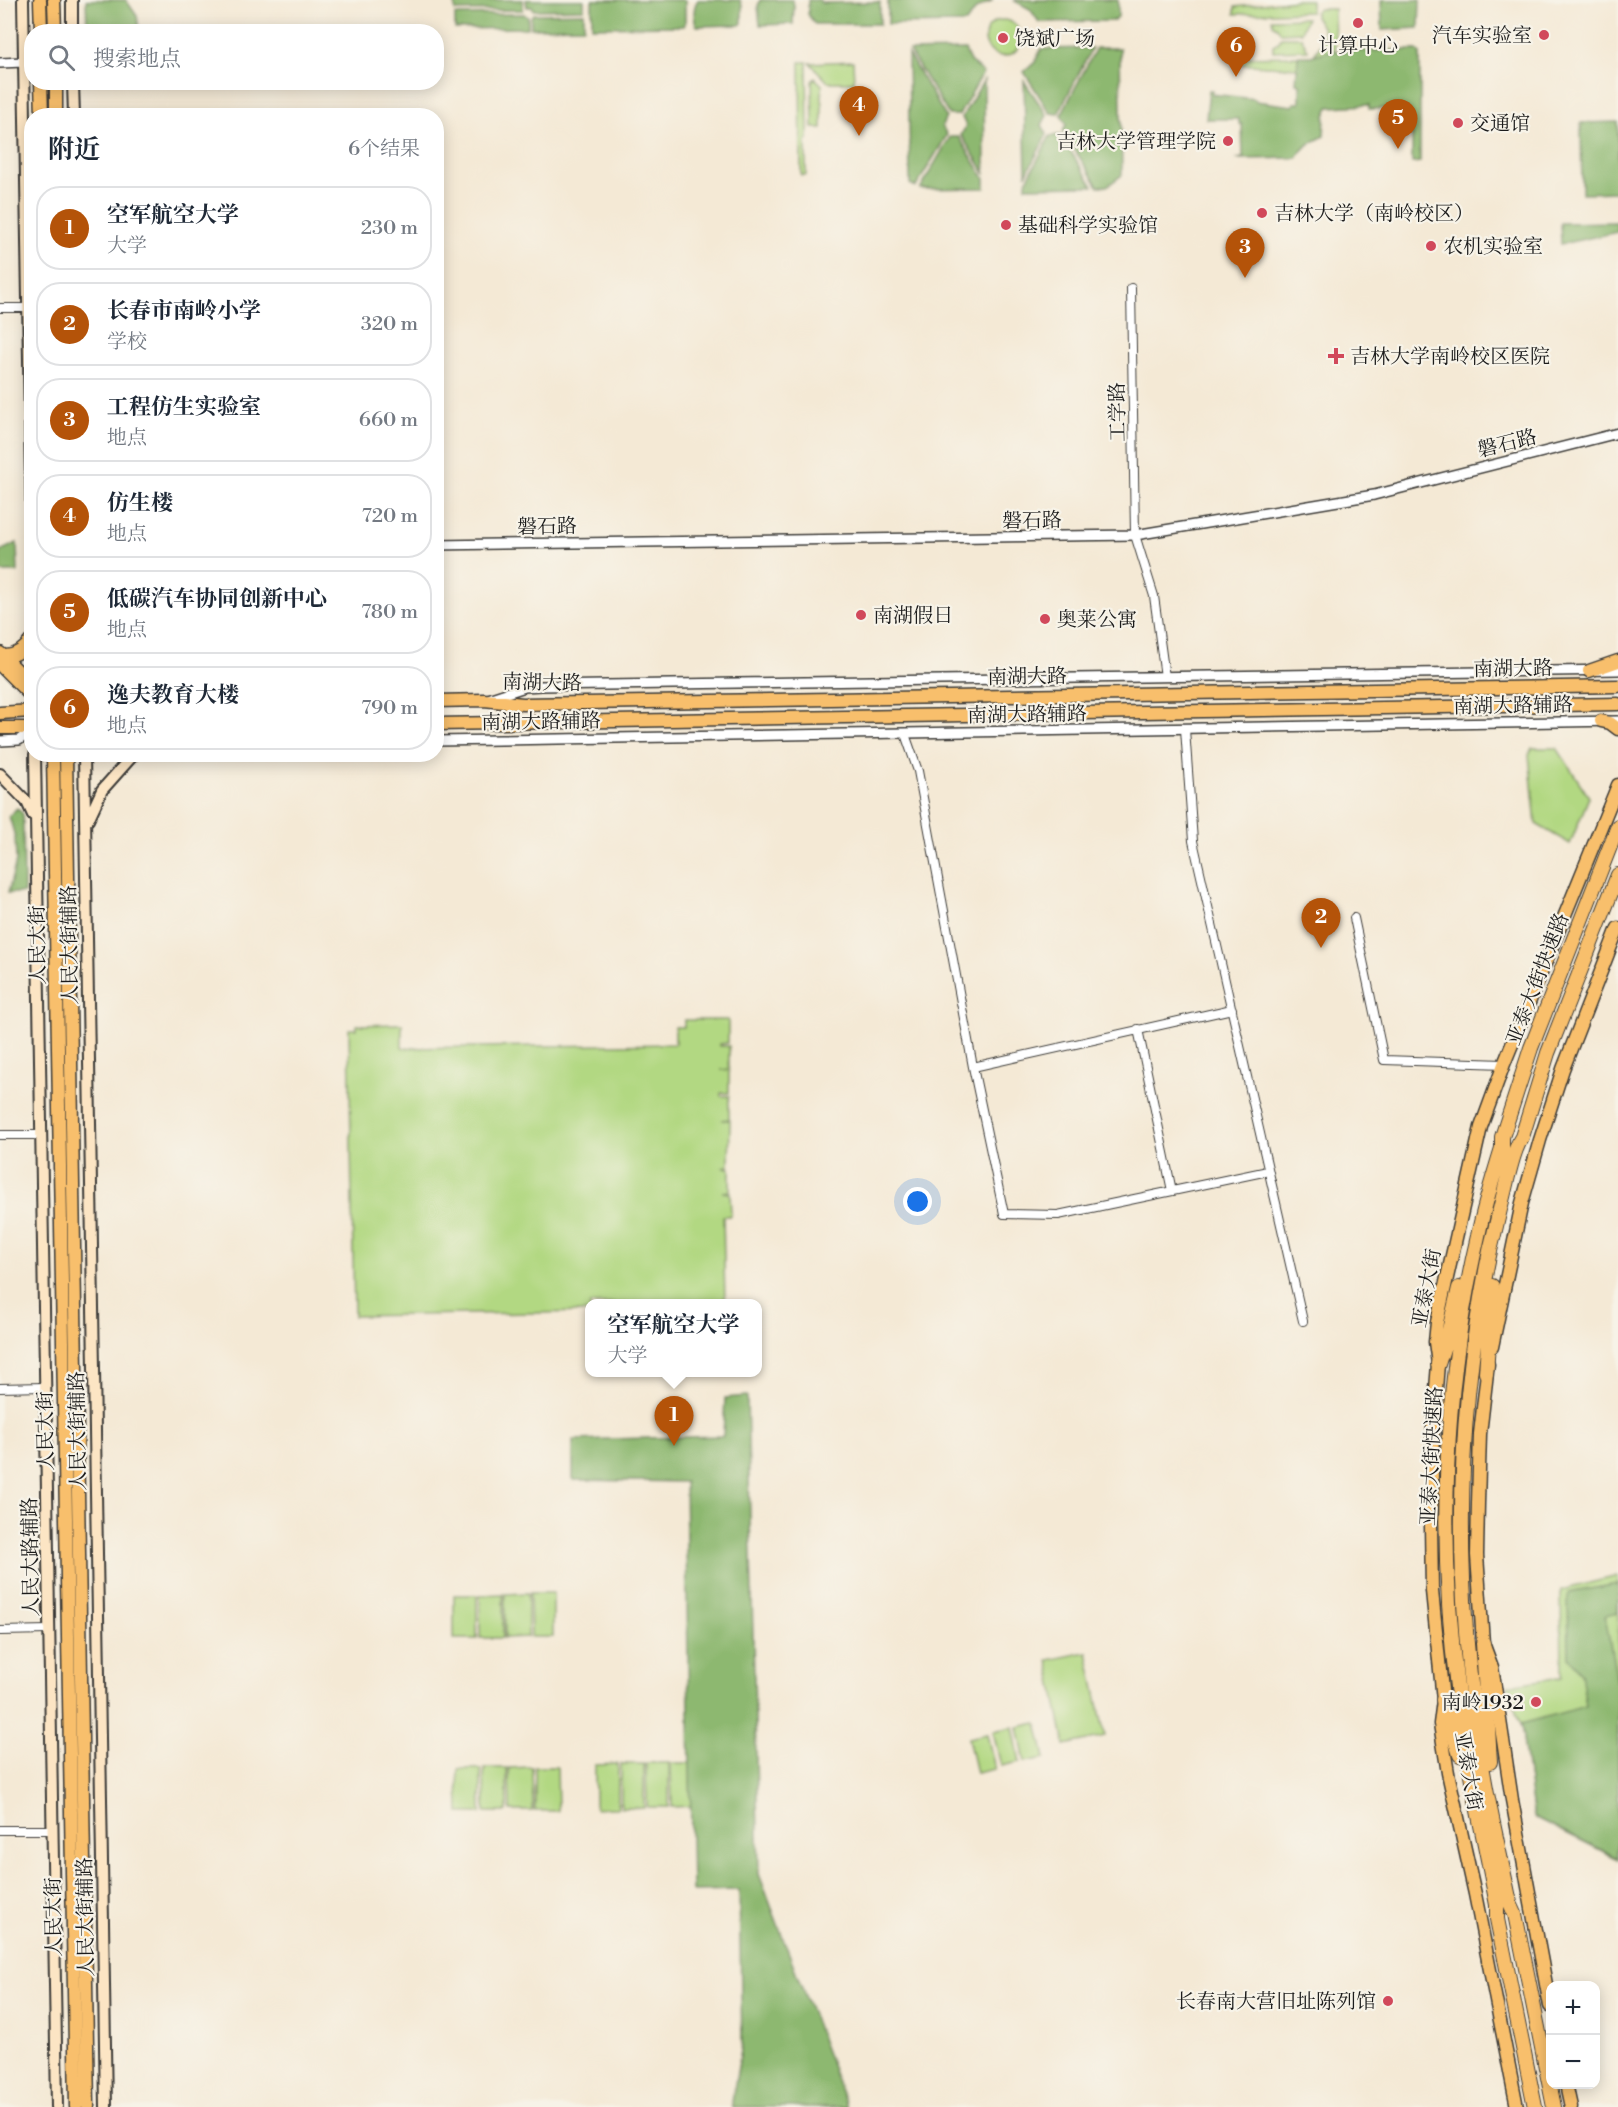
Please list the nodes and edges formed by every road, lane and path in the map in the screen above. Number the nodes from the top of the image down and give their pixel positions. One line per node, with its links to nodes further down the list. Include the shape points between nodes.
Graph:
1 (23, 0): 9 (main road)
2 (40, 0): 5 (main road)
3 (54, 0): 6 (main road)
4 (72, 0): 7 (main road)
5 (41, 24)
6 (55, 24)
7 (72, 24)
8 (0, 63): 9 (street)
9 (24, 63)
10 (24, 90): 14 (main road)
11 (42, 90): 15 (main road)
12 (56, 90): 16 (main road)
13 (73, 90): 17 (main road)
14 (25, 108)
15 (42, 108)
16 (56, 108)
17 (74, 108)
18 (1131, 288): 22 (street, 工学路)
19 (0, 308): 20 (street)
20 (24, 308)
21 (1618, 433): 22 (street, 磐石路, via 1374,495)
22 (1135, 535): 23 (street, 磐石路); 29 (street, 工学路, via 1154,596)
23 (444, 545)
24 (24, 646): 25 (main road, via 13,656)
25 (1, 658): 30 (main road); 32 (main road)
26 (1618, 661): 28 (main road)
27 (1618, 670): 28 (street, 南湖大路辅路)
28 (1589, 671): 29 (street, 南湖大路辅路)
29 (1166, 677): 33 (street, 南湖大路辅路, via 541,686)
30 (24, 678)
31 (1618, 686): 33 (main road, 南湖大路, via 523,704)
32 (24, 687)
33 (484, 700): 34 (main road, 南湖大路)
34 (444, 701)
35 (1618, 704): 40 (main road, 南湖大路)
36 (24, 712): 37 (main road)
37 (0, 713)
38 (1601, 721): 39 (street, 南湖大路辅路); 43 (street, 南湖大路辅路); 44 (main road)
39 (1618, 721)
40 (444, 724)
41 (0, 728): 42 (main road)
42 (24, 729)
43 (1185, 729): 45 (street, 南湖大路辅路); 62 (street, via 1193,841)
44 (1618, 729)
45 (905, 734): 48 (street, 南湖大路辅路); 65 (street, via 918,771)
46 (24, 736): 47 (street, via 19,740)
47 (0, 741)
48 (444, 741)
49 (35, 762): 57 (main road, 人民大路辅路)
50 (53, 762): 88 (main road, 人民大街)
51 (66, 762): 89 (main road, 人民大街)
52 (84, 762): 58 (main road, 人民大街辅路)
53 (127, 762): 58 (main road, via 99,796 89,815)
54 (0, 774): 57 (main road, via 27,802)
55 (1618, 785): 64 (main road, 亚泰大街)
56 (1618, 826): 68 (highway, 亚泰大街快速路, via 1555,983)
57 (36, 832): 67 (main road, 人民大路辅路)
58 (86, 835): 90 (main road, 人民大街辅路)
59 (1618, 875): 69 (highway, 亚泰大街快速路, via 1548,1053)
60 (1354, 918): 64 (street, via 1384,1060)
61 (1618, 928): 74 (main road, 亚泰大街, via 1540,1140 1522,1203)
62 (1232, 1010): 63 (street); 70 (street)
63 (1138, 1029): 65 (street); 71 (street)
64 (1504, 1064): 73 (main road, 亚泰大街, via 1481,1127 1449,1265 1437,1322)
65 (973, 1067): 71 (street, via 1004,1214 1058,1215)
66 (0, 1135): 67 (street)
67 (41, 1135): 75 (main road, 人民大路辅路)
68 (1502, 1137): 73 (highway, via 1494,1148 1479,1198); 84 (highway, 亚泰大街快速路, via 1477,1237 1459,1342 1450,1427 1447,1514 1448,1582 1458,1697)
69 (1522, 1137): 74 (highway, via 1524,1148 1492,1289); 83 (highway, 亚泰大街快速路, via 1516,1146 1483,1286 1466,1420 1462,1501 1465,1610 1480,1753)
70 (1268, 1171): 71 (street); 72 (street)
71 (1172, 1191)
72 (1303, 1321)
73 (1438, 1364): 80 (main road, 亚泰大街, via 1431,1525 1432,1591)
74 (1486, 1373): 79 (main road, 亚泰大街, via 1477,1555)
75 (45, 1387): 76 (street); 77 (main road, 人民大路辅路)
76 (0, 1388)
77 (49, 1630): 78 (street); 82 (main road, 人民大路辅路)
78 (0, 1631)
79 (1483, 1643): 83 (highway, via 1491,1765 1517,1901); 85 (main road, 亚泰大街, via 1492,1667)
80 (1443, 1700): 84 (highway, via 1458,1744 1488,1907); 91 (main road, 亚泰大街, via 1440,1724 1448,1773)
81 (0, 1830): 82 (street)
82 (53, 1830): 87 (main road, 人民大路辅路)
83 (1515, 1914): 93 (highway, 亚泰大街快速路)
84 (1497, 1919): 92 (highway, 亚泰大街快速路)
85 (1546, 1981)
86 (1567, 2089): 94 (main road)
87 (57, 2107)
88 (76, 2107)
89 (88, 2107)
90 (106, 2107)
91 (1517, 2107)
92 (1535, 2107)
93 (1554, 2107)
94 (1571, 2107)

